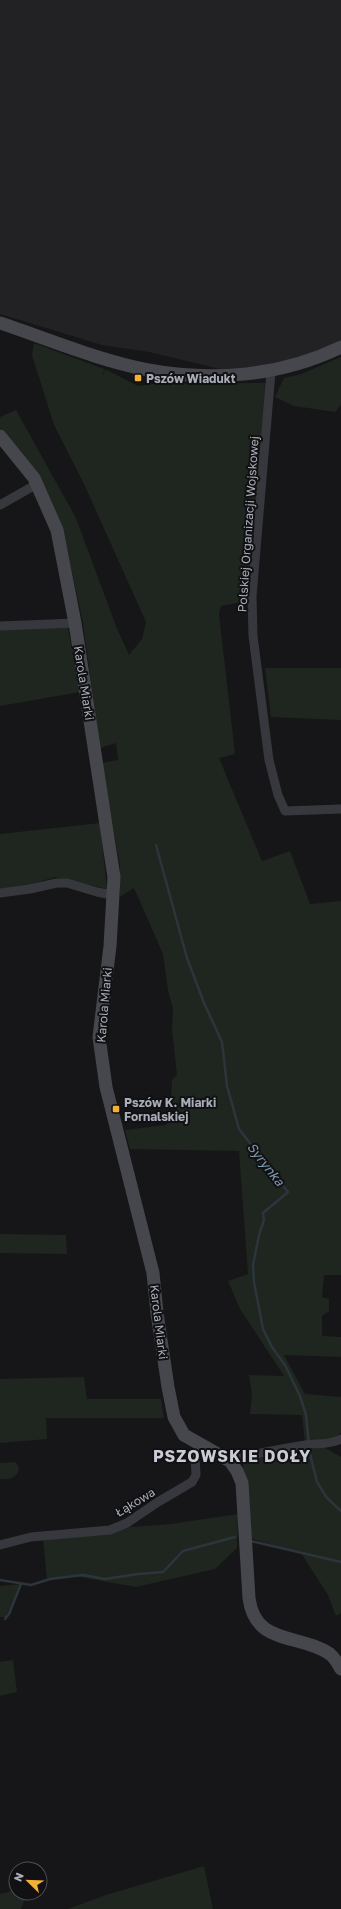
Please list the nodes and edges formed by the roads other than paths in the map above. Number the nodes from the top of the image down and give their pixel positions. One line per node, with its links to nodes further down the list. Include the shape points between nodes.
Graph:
1 (0, 323): 3 (street, via 100,357 161,372 224,376)
2 (341, 347): 3 (street, via 314,359)
3 (271, 372): 9 (street, Polskiej Organizacji Wojskowej, via 252,596 253,636 269,760 285,811)
4 (1, 438): 5 (street, Karola Miarki)
5 (37, 484): 6 (street); 7 (street, Karola Miarki, via 57,530)
6 (0, 505)
7 (75, 623): 8 (street); 11 (street, Karola Miarki, via 114,877)
8 (0, 626)
9 (341, 809)
10 (0, 893): 11 (street, via 62,882)
11 (112, 895): 13 (street, Karola Miarki, via 110,946 99,1037 106,1087 153,1273 174,1417 184,1435)
12 (341, 1439): 14 (street)
13 (201, 1444): 14 (street, Karola Miarki); 15 (street, Łąkowa, via 195,1455 196,1475 192,1482 128,1523 110,1530 31,1537)
14 (230, 1461): 16 (street, Karola Miarki, via 242,1483 246,1575 250,1607 256,1621 272,1632 331,1655)
15 (0, 1545)
16 (341, 1669)

